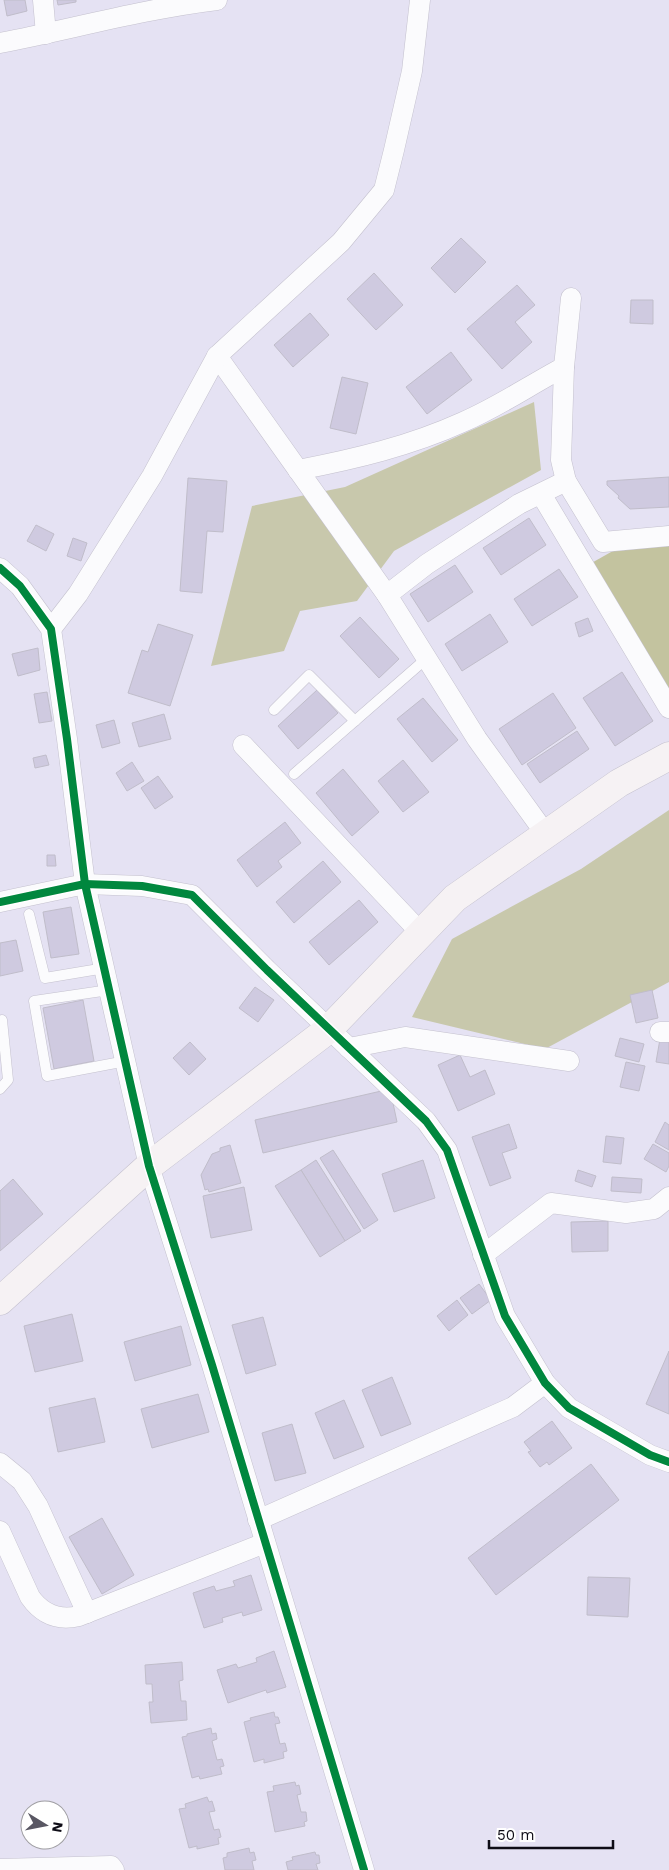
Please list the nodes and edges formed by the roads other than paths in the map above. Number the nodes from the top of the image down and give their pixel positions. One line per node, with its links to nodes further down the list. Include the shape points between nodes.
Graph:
1 (43, 0): 5 (street)
2 (217, 0): 4 (street)
3 (420, 0): 8 (street, via 412,71 384,190 341,242)
4 (171, 3): 5 (street)
5 (46, 34): 6 (street)
6 (0, 43)
7 (571, 298): 9 (street)
8 (217, 356): 10 (street); 16 (street, via 152,476 78,594)
9 (564, 367): 10 (street, via 465,422 435,434 370,455); 11 (street, via 560,460)
10 (298, 470): 15 (street)
11 (566, 481): 12 (street); 13 (street, via 603,542)
12 (541, 494): 15 (street, via 519,504); 18 (street)
13 (669, 536)
14 (0, 568): 16 (street, via 20,586)
15 (387, 595): 17 (street)
16 (51, 629): 25 (street)
17 (427, 658): 20 (lane); 24 (street, via 477,739)
18 (669, 708)
19 (274, 710): 20 (lane, via 309,675)
20 (355, 721): 23 (lane)
21 (243, 745): 28 (street)
22 (669, 756): 24 (street, via 619,783)
23 (294, 774)
24 (545, 833): 28 (street, via 455,898)
25 (85, 884): 26 (street); 29 (street); 32 (street, via 142,886 192,895)
26 (0, 902)
27 (29, 914): 29 (lane, via 45,978)
28 (421, 932): 32 (street)
29 (105, 968): 30 (street)
30 (109, 990): 34 (street); 34 (lane, via 34,1001 46,1076)
31 (2, 1020): 36 (lane, via 8,1080)
32 (329, 1029): 33 (street); 37 (street)
33 (349, 1048): 35 (street, via 405,1037); 39 (street, via 426,1121 447,1150)
34 (126, 1061): 37 (street)
35 (569, 1061)
36 (0, 1089)
37 (150, 1166): 40 (street); 44 (street)
38 (669, 1197): 39 (street, via 654,1209 626,1213 551,1203)
39 (483, 1255): 41 (street, via 505,1316)
40 (0, 1301)
41 (544, 1383): 42 (street, via 569,1408 650,1455); 44 (street, via 513,1407)
42 (669, 1462)
43 (0, 1464): 47 (street, via 22,1481 38,1506)
44 (258, 1520): 46 (street)
45 (0, 1531): 47 (street, via 35,1605 57,1617 71,1618)
46 (265, 1543): 47 (street); 50 (street)
47 (87, 1613)
48 (0, 1869): 49 (street, via 110,1866)
49 (114, 1870)
50 (364, 1870)

